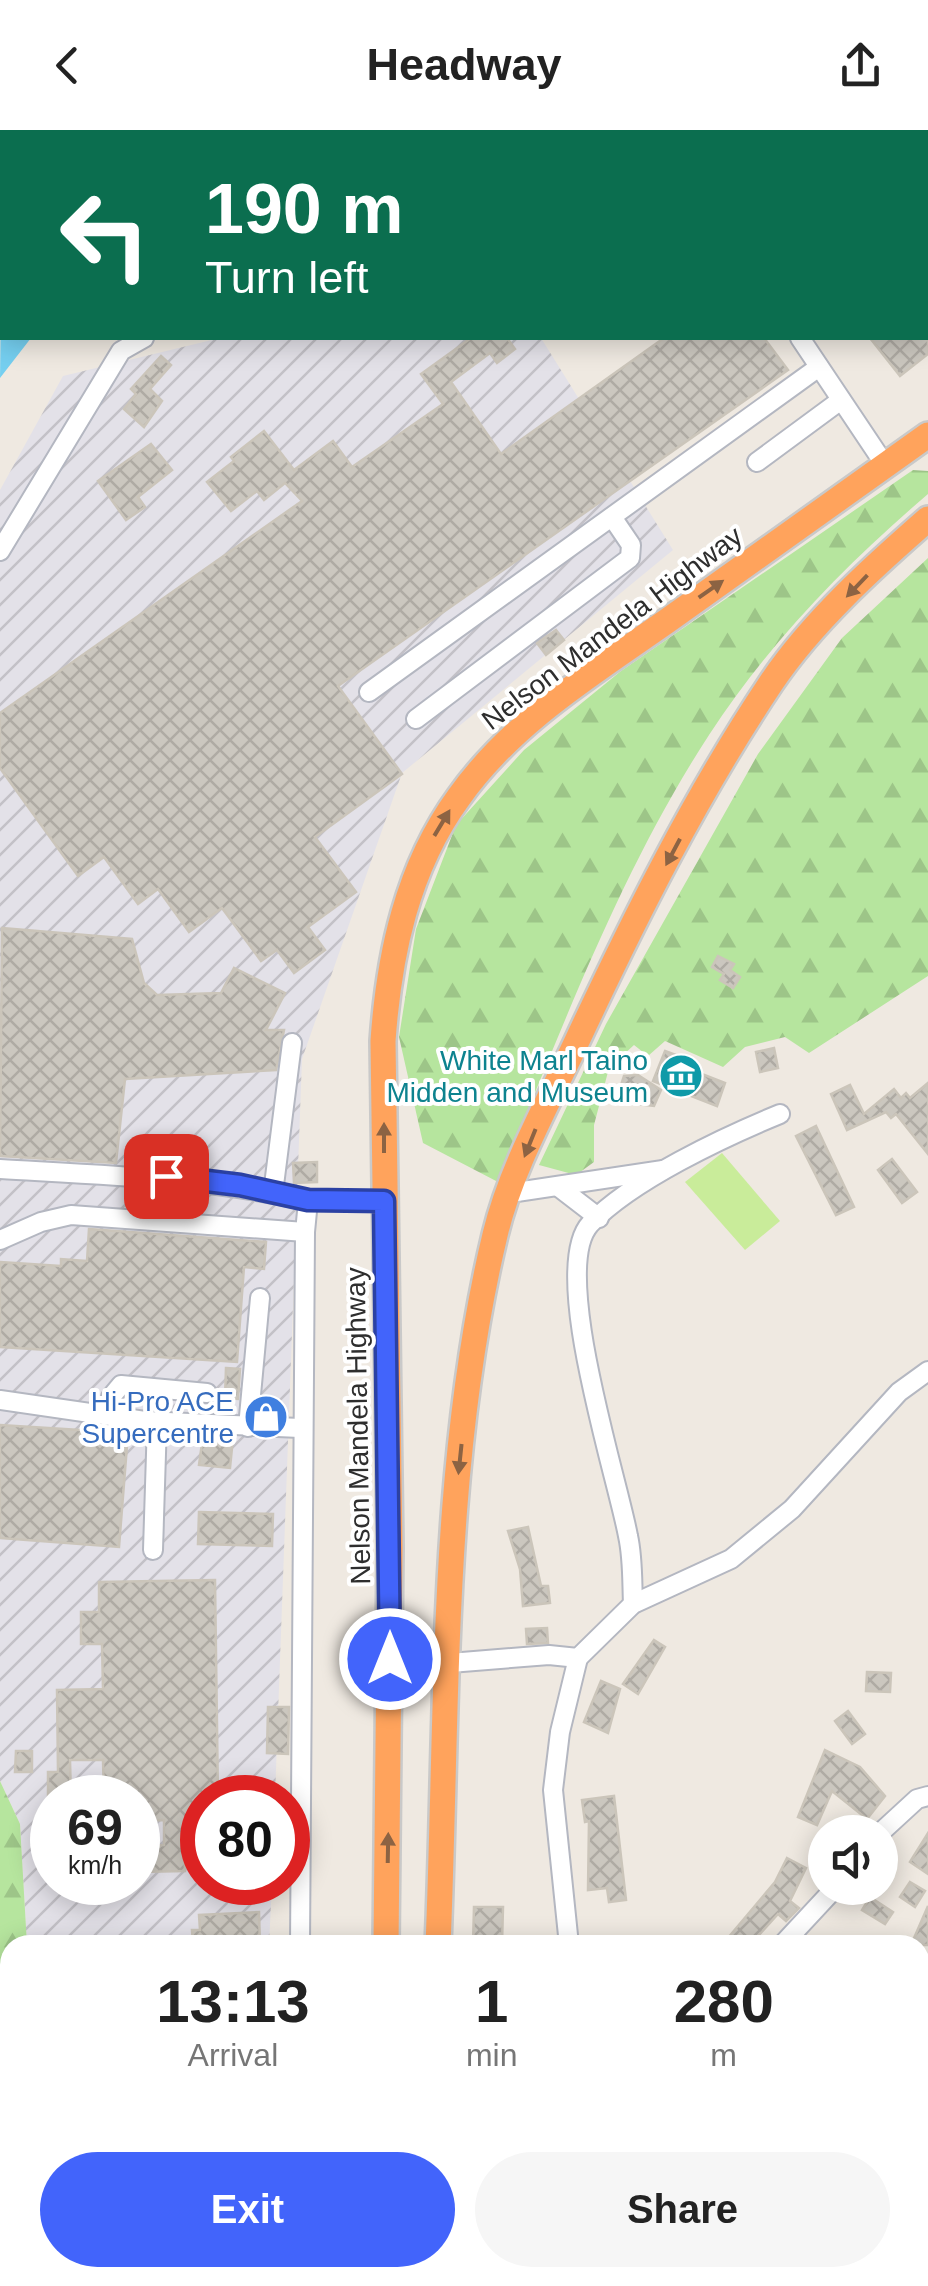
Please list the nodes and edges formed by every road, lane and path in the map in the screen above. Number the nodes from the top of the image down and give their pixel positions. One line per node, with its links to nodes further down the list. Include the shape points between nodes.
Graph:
1 (141, 340): 10 (street, via 122,351)
2 (801, 340): 3 (street)
3 (819, 367): 4 (street); 8 (street)
4 (841, 400): 6 (street); 7 (street)
5 (928, 435): 7 (highway, Nelson Mandela Highway)
6 (757, 462)
7 (885, 465): 21 (highway, Nelson Mandela Highway, one-way to 7, via 388,975 416,875 458,797 496,751 560,697)
8 (612, 517): 11 (street); 12 (street, via 631,545 630,558)
9 (928, 519): 19 (highway, one-way to 19, via 773,680 597,998)
10 (0, 552)
11 (369, 692)
12 (416, 719)
13 (292, 1043): 18 (street)
14 (780, 1114): 16 (street)
15 (0, 1169): 18 (street, via 166,1176)
16 (669, 1169): 17 (street); 22 (street)
17 (560, 1188): 19 (street); 22 (street)
18 (273, 1193): 20 (street)
19 (510, 1193): 35 (highway, one-way to 35, via 470,1366)
20 (308, 1200): 21 (street); 23 (street)
21 (384, 1201): 37 (highway, Nelson Mandela Highway)
22 (599, 1218): 34 (street, via 582,1241 574,1294 630,1540)
23 (304, 1232): 24 (street, via 70,1215); 32 (street)
24 (0, 1240)
25 (260, 1298): 31 (street)
26 (928, 1371): 34 (street, via 900,1392 792,1509 731,1559)
27 (207, 1392): 29 (street, via 121,1385)
28 (0, 1400): 29 (street)
29 (108, 1416): 30 (street)
30 (157, 1422): 31 (street); 33 (street)
31 (248, 1427): 32 (street)
32 (300, 1428): 41 (street)
33 (153, 1550)
34 (632, 1604): 36 (street)
35 (446, 1655): 36 (street); 37 (street); 43 (highway)
36 (578, 1658): 44 (street, via 553,1790)
37 (384, 1664): 42 (highway, Nelson Mandela Highway, one-way to 37)
38 (928, 1796): 39 (street)
39 (898, 1817)
40 (819, 1905): 45 (street)
41 (300, 1935)
42 (386, 1935)
43 (438, 1935)
44 (569, 1935)
45 (791, 1935)

